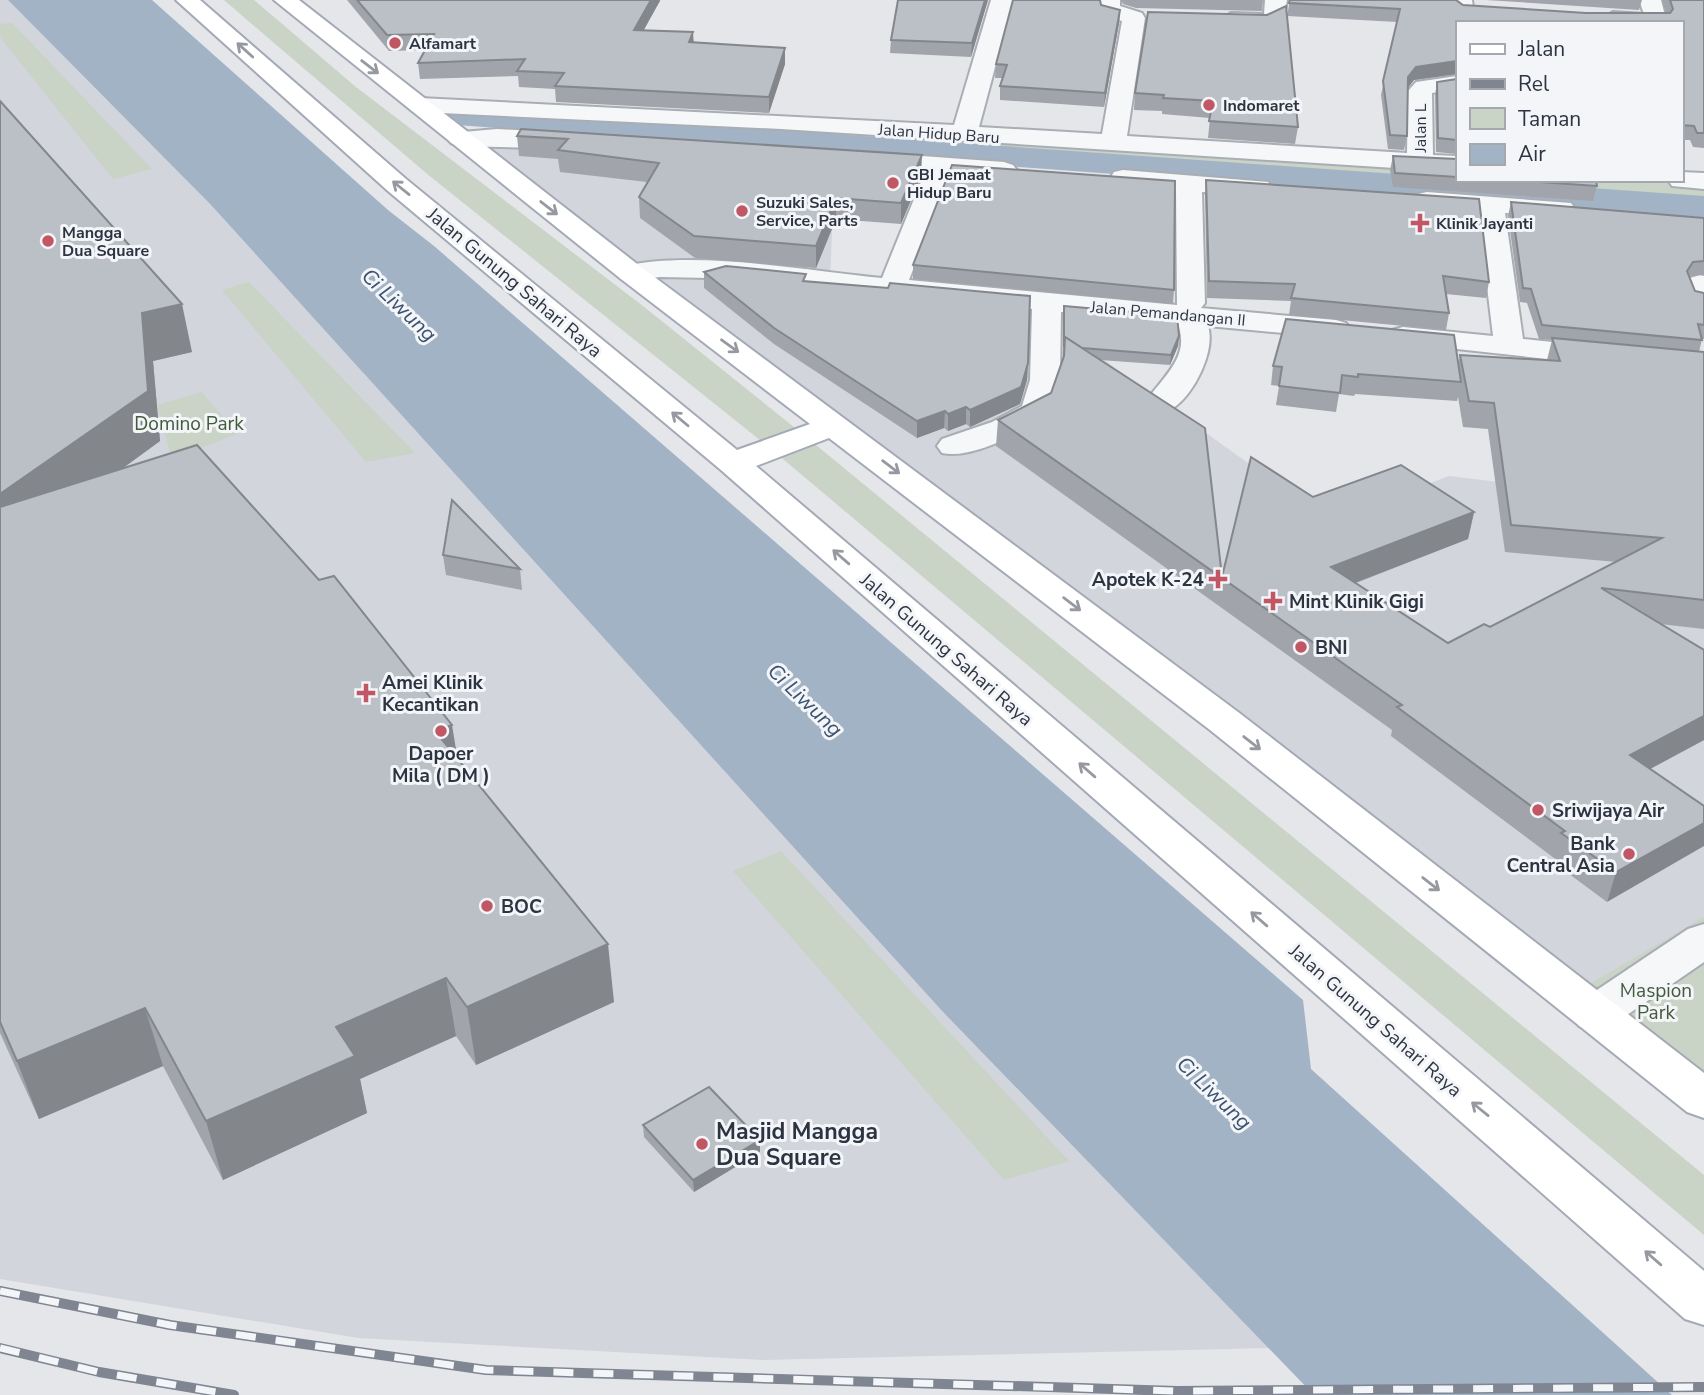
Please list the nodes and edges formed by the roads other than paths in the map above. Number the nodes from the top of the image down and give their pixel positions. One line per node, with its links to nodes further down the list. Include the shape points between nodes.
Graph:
1 (187, 0): 41 (main road, Jalan Gunung Sahari Raya, one-way to 1, via 397,185)
2 (285, 0): 14 (main road, one-way to 14)
3 (1002, 0): 15 (street)
4 (1109, 0): 9 (street, via 1109,10)
5 (1276, 0): 11 (street, via 1276,16 1268,20)
6 (1650, 0): 12 (street, via 1657,21)
7 (1462, 10): 8 (street)
8 (1489, 10)
9 (1134, 18): 10 (street); 18 (street)
10 (1160, 18)
11 (1213, 19)
12 (1607, 20)
13 (1456, 83): 20 (street, Jalan L, via 1420,91)
14 (420, 105): 15 (street, Jalan Hidup Baru); 16 (main road)
15 (964, 135): 18 (street, Jalan Hidup Baru)
16 (460, 138): 17 (street); 32 (main road, one-way to 32)
17 (592, 143)
18 (1113, 143): 20 (street, Jalan Hidup Baru)
19 (848, 159): 22 (street)
20 (1420, 162): 21 (street, Jalan Hidup Baru)
21 (1456, 164)
22 (941, 165): 23 (street); 33 (street)
23 (1032, 172)
24 (1098, 176): 27 (street)
25 (1683, 180): 26 (street)
26 (1704, 181)
27 (1189, 183): 28 (street); 35 (street)
28 (1285, 190)
29 (1408, 198): 30 (street)
30 (1490, 204): 31 (street); 36 (street)
31 (1584, 211)
32 (631, 273): 33 (street, Jalan Pemandangan II, via 710,270); 39 (main road, one-way to 39)
33 (892, 287): 34 (street, Jalan Pemandangan II)
34 (1047, 302): 35 (street, Jalan Pemandangan II); 40 (street, via 1045,380 1036,411 1003,429)
35 (1189, 309): 36 (street, Jalan Pemandangan II); 38 (street, via 1196,327 1193,365)
36 (1509, 346): 37 (street, Jalan Pemandangan II)
37 (1704, 367)
38 (1162, 401)
39 (836, 425): 41 (main road); 43 (main road, one-way to 43, via 1224,721)
40 (953, 446)
41 (733, 463): 45 (main road, Jalan Gunung Sahari Raya, one-way to 41)
42 (1704, 940): 43 (street)
43 (1595, 1014): 44 (main road)
44 (1704, 1099)
45 (1704, 1303)

